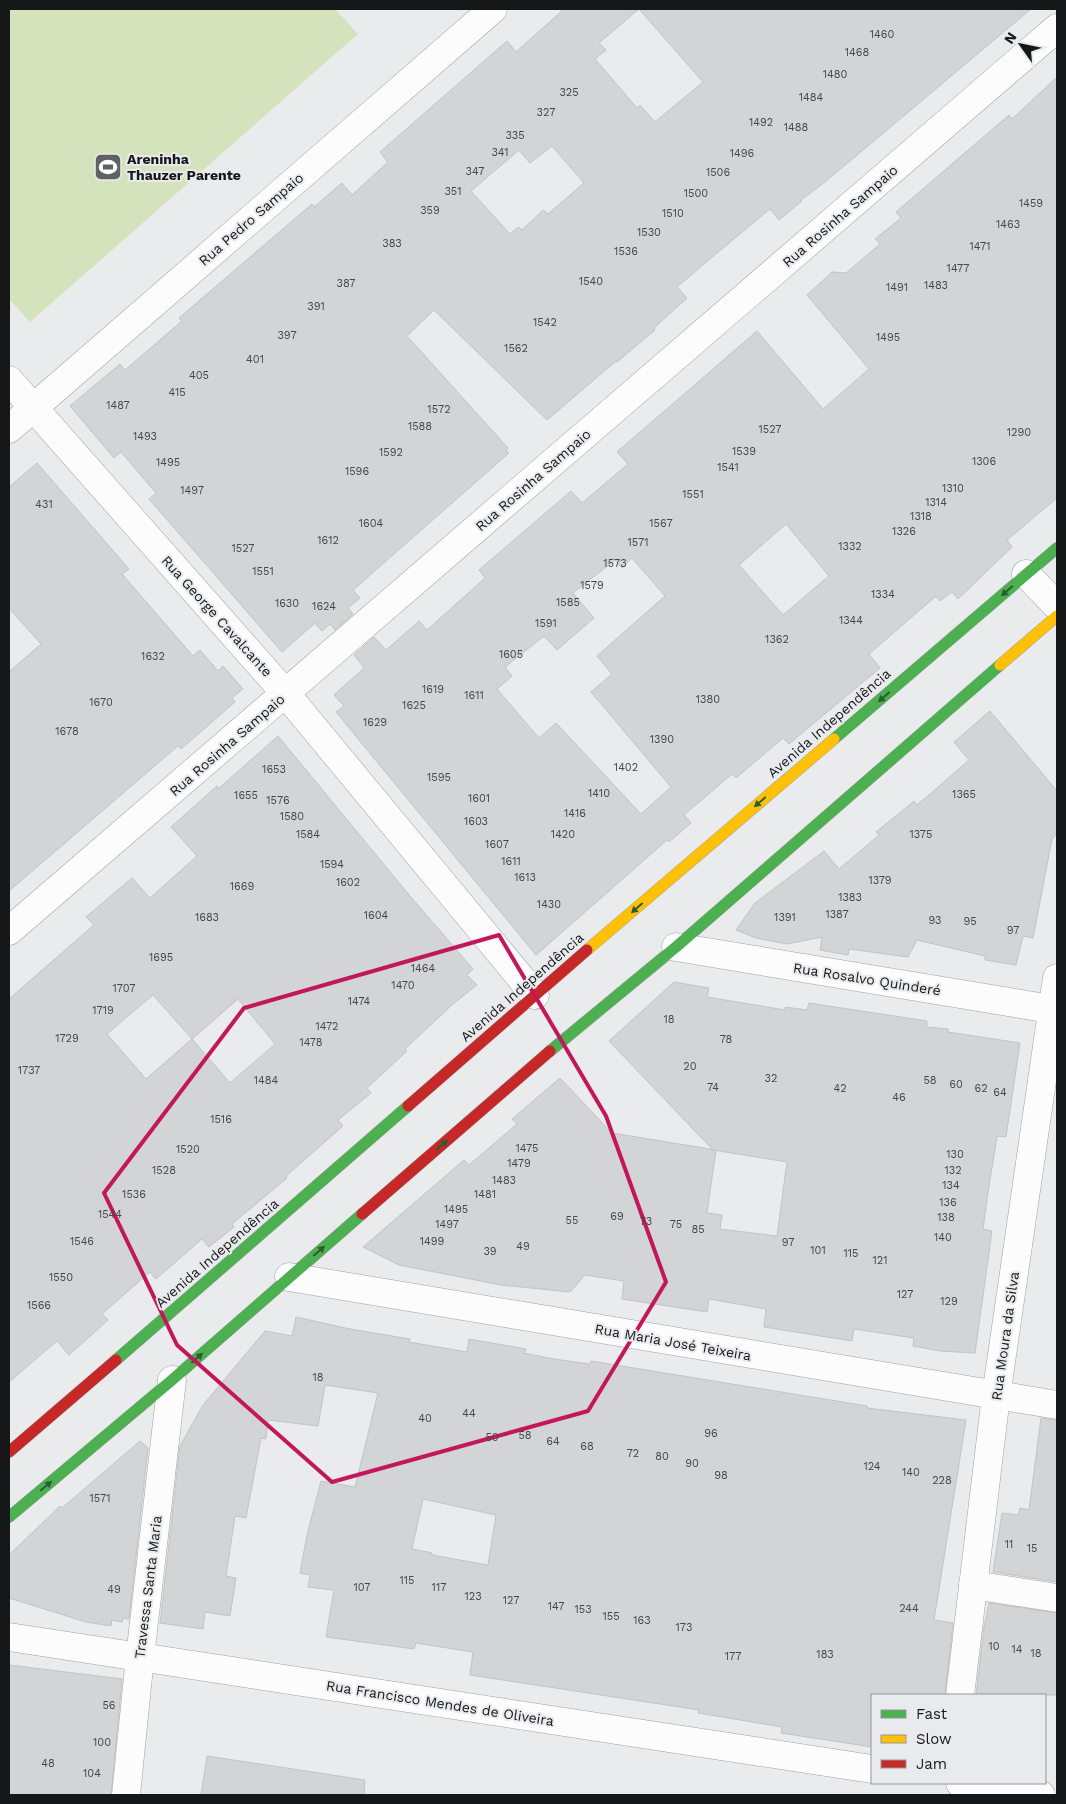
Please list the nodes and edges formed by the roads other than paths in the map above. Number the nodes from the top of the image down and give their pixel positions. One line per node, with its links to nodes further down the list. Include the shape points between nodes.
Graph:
1 (493, 9): 4 (street, Rua Pedro Sampaio)
2 (1057, 28): 10 (street, Rua Rosinha Sampaio)
3 (9, 380): 4 (street, Rua George Cavalcante)
4 (33, 408): 5 (street, Rua Pedro Sampaio); 10 (street, Rua George Cavalcante)
5 (9, 429)
6 (1057, 548): 7 (main road, Avenida Independência)
7 (1026, 574): 8 (street); 14 (main road, Avenida Independência, one-way to 14)
8 (1057, 606)
9 (1057, 616): 12 (main road)
10 (286, 694): 11 (street, Rua Rosinha Sampaio); 14 (street, Rua George Cavalcante)
11 (9, 931)
12 (676, 947): 15 (street, Rua Rosalvo Quinderé); 16 (main road, one-way to 12, via 574,1030)
13 (1057, 978): 15 (street, Rua Moura da Silva)
14 (535, 995): 20 (main road, Avenida Independência)
15 (1055, 1010): 18 (street, Rua Moura da Silva)
16 (289, 1277): 17 (main road, one-way to 16); 18 (street, Rua Maria José Teixeira)
17 (172, 1380): 21 (main road, one-way to 17); 25 (street, Travessa Santa Maria)
18 (996, 1396): 19 (street, Rua Maria José Teixeira); 22 (street, Rua Moura da Silva)
19 (1057, 1405)
20 (9, 1452)
21 (9, 1517)
22 (973, 1585): 23 (street); 26 (street, Rua Moura da Silva)
23 (1057, 1598)
24 (9, 1636): 25 (street, Rua Francisco Mendes de Oliveira)
25 (140, 1657): 27 (street, Rua Francisco Mendes de Oliveira); 29 (street, Travessa Santa Maria)
26 (960, 1694)
27 (871, 1769)
28 (967, 1784): 30 (street)
29 (126, 1795)
30 (1041, 1795)

